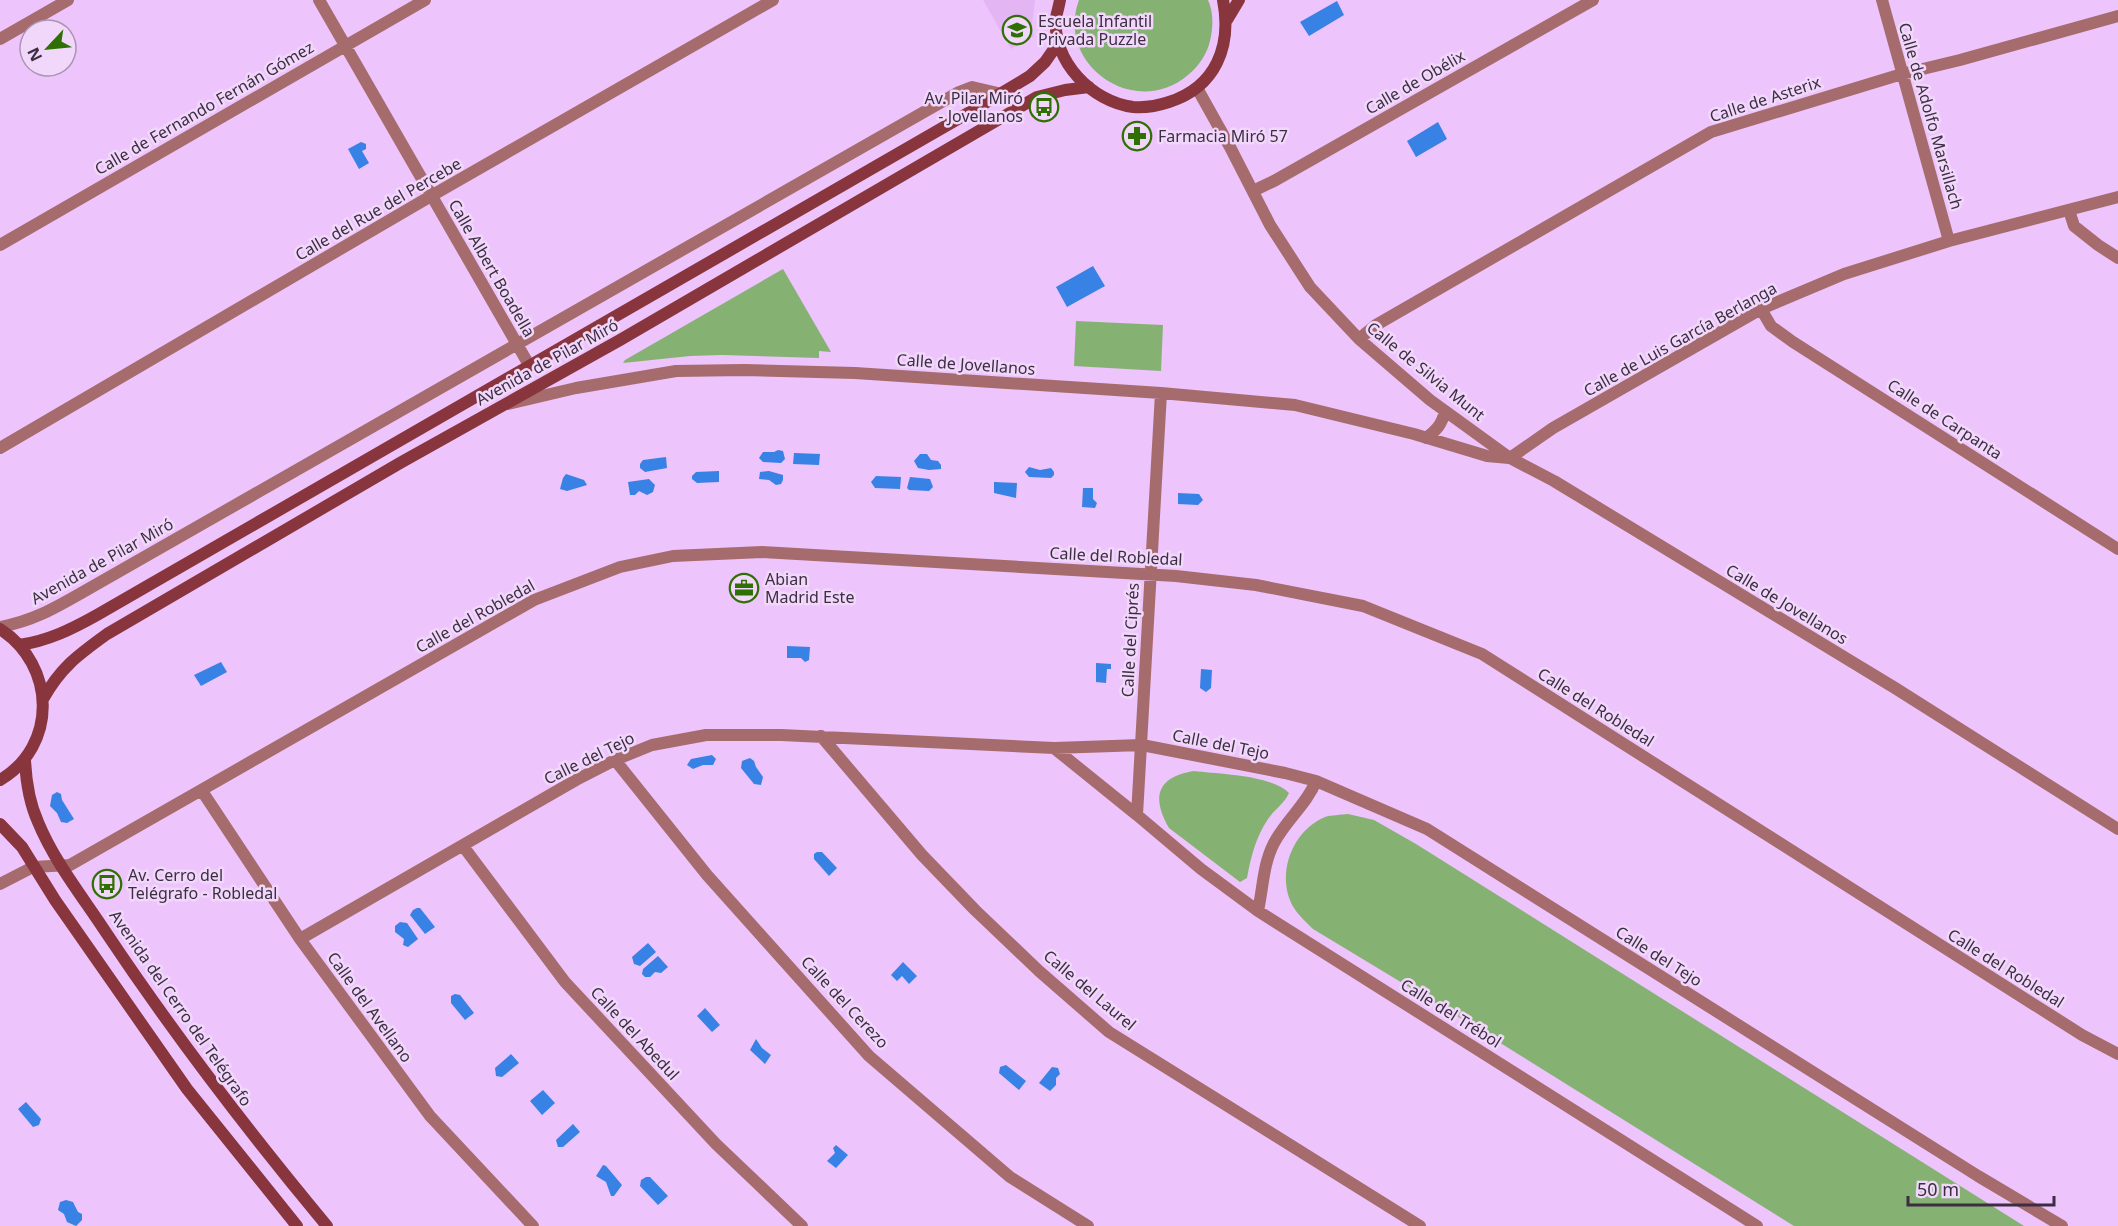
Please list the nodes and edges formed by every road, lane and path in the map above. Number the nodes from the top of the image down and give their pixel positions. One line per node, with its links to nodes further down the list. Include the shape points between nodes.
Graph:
1 (68, 0): 12 (street)
2 (319, 0): 14 (street, Calle Albert Boadella)
3 (425, 0): 14 (street, Calle de Fernando Fernán Gómez)
4 (773, 0): 20 (street, Calle del Rue del Percebe)
5 (1060, 0): 13 (street, via 1056,20)
6 (1223, 0): 11 (street)
7 (1239, 0): 11 (street)
8 (1593, 0): 19 (street, Calle de Obélix)
9 (1882, 0): 15 (street, Calle de Adolfo Marsillach)
10 (2118, 16): 15 (street, Calle de Asterix)
11 (1227, 20): 17 (street, via 1222,52 1212,73)
12 (0, 39)
13 (1059, 42): 16 (street, via 1066,59); 18 (street, Avenida de Pilar Miró, via 1030,76)
14 (345, 46): 20 (street, Calle Albert Boadella); 24 (street, Calle de Fernando Fernán Gómez)
15 (1902, 74): 23 (street, Calle de Adolfo Marsillach); 27 (street, Calle de Asterix, via 1711,132 1376,325)
16 (1089, 87): 17 (street, via 1104,98 1132,107 1154,107 1182,98); 31 (street, Avenida de Pilar Miró, via 1037,97)
17 (1197, 88): 19 (street, Calle de Silvia Munt)
18 (1002, 94): 28 (street, Avenida de Pilar Miró, via 972,87 959,92); 29 (street, Avenida de Pilar Miró)
19 (1253, 191): 27 (street, Calle de Silvia Munt, via 1310,287)
20 (431, 196): 28 (street, Calle Albert Boadella); 34 (street, Calle del Rue del Percebe)
21 (2118, 197): 22 (street, Calle de Luis García Berlanga)
22 (2069, 210): 23 (street, Calle de Luis García Berlanga); 25 (street, via 2074,226)
23 (1950, 241): 26 (street, Calle de Luis García Berlanga, via 1844,274)
24 (0, 245)
25 (2118, 258)
26 (1761, 309): 35 (street, Calle de Luis García Berlanga, via 1553,428); 36 (street, Calle de Carpanta, via 1778,332)
27 (1359, 339): 32 (street, Calle de Silvia Munt)
28 (517, 343): 29 (street, Calle Albert Boadella); 38 (street, Avenida de Pilar Miró, via 62,604 22,623)
29 (529, 365): 39 (street, Avenida de Pilar Miró, via 69,631)
30 (1161, 393): 31 (street, Calle de Jovellanos, via 855,373 676,371); 33 (street, Calle de Jovellanos, via 1295,405); 37 (street, Calle del Ciprés)
31 (501, 406): 40 (street, Avenida de Pilar Miró, via 107,634 58,675)
32 (1445, 411): 33 (street, via 1443,422); 35 (street, Calle de Silvia Munt)
33 (1426, 438): 35 (street, Calle de Jovellanos, via 1487,456)
34 (0, 448)
35 (1510, 458): 51 (street, Calle de Jovellanos, via 1895,688)
36 (2118, 549)
37 (1150, 574): 42 (street, Calle del Ciprés); 48 (street, Calle del Robledal, via 762,552 673,556 620,567 534,600); 58 (street, Calle del Robledal, via 1256,585 1363,606 1482,654 2072,1029)
38 (0, 628): 39 (street)
39 (19, 645): 40 (street, via 36,670)
40 (43, 699): 44 (street, via 38,734)
41 (821, 736): 43 (street, Calle del Tejo); 45 (street, Calle del Tejo, via 706,735 652,746); 64 (street, Calle del Laurel, via 922,855 1039,971 1109,1032)
42 (1142, 745): 43 (street, Calle del Tejo); 47 (street, Calle del Tejo); 49 (street)
43 (1054, 748): 49 (street, Calle del Trébol)
44 (25, 760): 46 (street); 53 (street, Avenida del Cerro del Telégrafo, via 38,823)
45 (615, 760): 52 (street, Calle del Tejo); 63 (street, Calle del Cerezo, via 707,875 869,1056 1010,1177)
46 (0, 780)
47 (1316, 781): 56 (street, via 1274,843); 66 (street, Calle del Tejo, via 1427,829)
48 (202, 791): 53 (street, Calle del Robledal); 57 (street, Calle del Avellano)
49 (1137, 815): 56 (street, Calle del Trébol)
50 (0, 824): 54 (street)
51 (2118, 829)
52 (463, 846): 57 (street, Calle del Tejo); 62 (street, Calle del Abedul, via 566,982 716,1144)
53 (63, 866): 54 (street); 60 (street, Avenida del Cerro del Telégrafo, via 206,1075)
54 (33, 867): 55 (street); 59 (street, via 187,1089)
55 (0, 884)
56 (1258, 910): 65 (street, Calle del Trébol)
57 (300, 939): 61 (street, Calle del Avellano, via 430,1116)
58 (2118, 1054)
59 (297, 1226)
60 (327, 1226)
61 (533, 1226)
62 (802, 1226)
63 (1089, 1226)
64 (1420, 1226)
65 (1757, 1226)
66 (2062, 1226)

